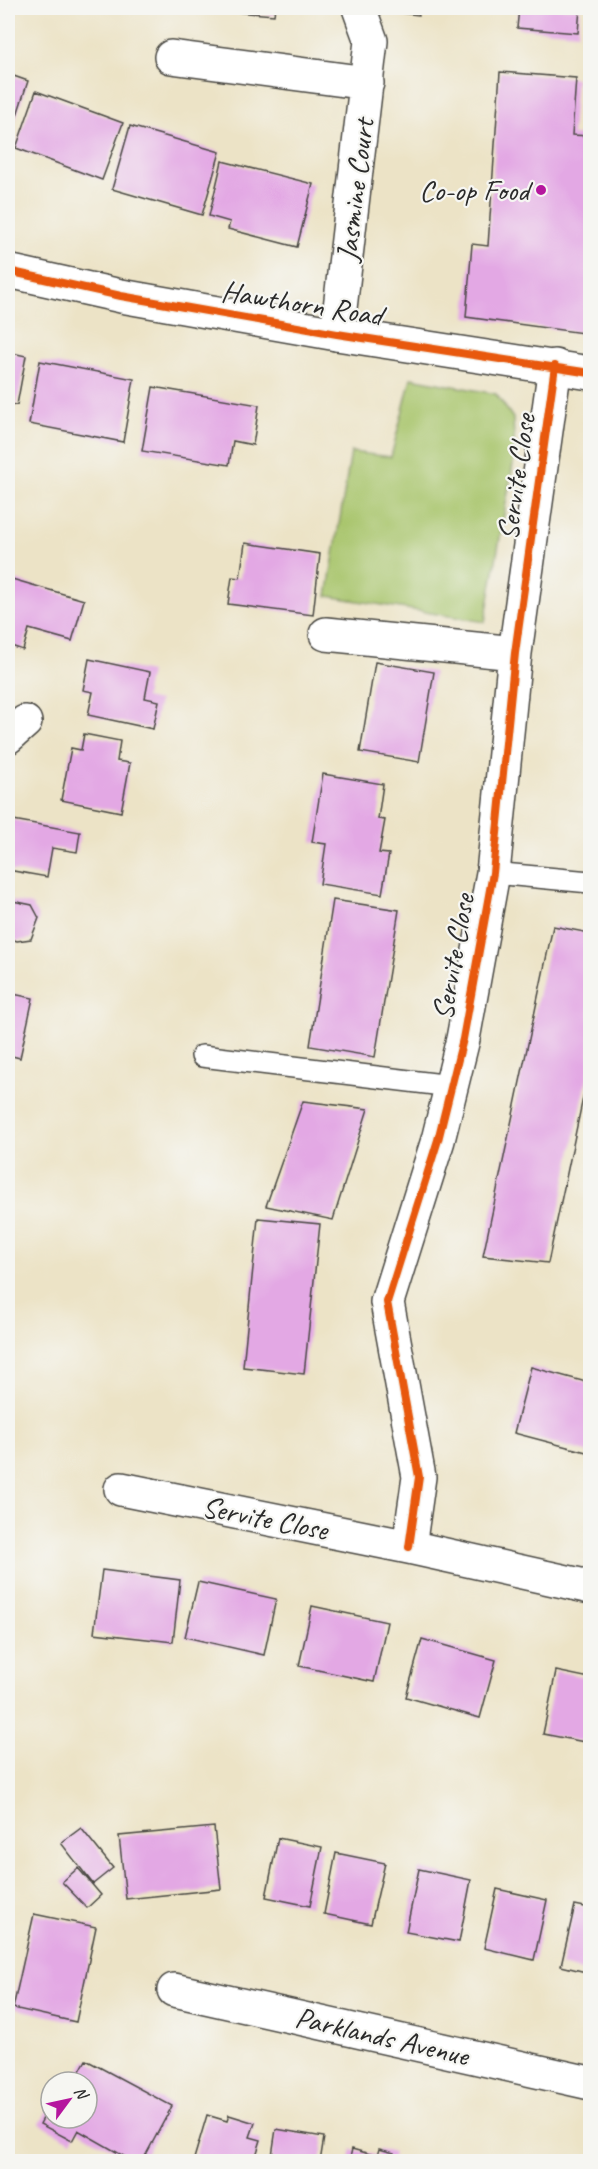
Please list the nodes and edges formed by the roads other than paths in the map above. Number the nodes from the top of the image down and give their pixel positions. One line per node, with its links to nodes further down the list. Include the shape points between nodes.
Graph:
1 (359, 8): 3 (street, Jasmine Court, via 371,41)
2 (171, 57): 3 (street, Jasmine Court)
3 (367, 83): 5 (street, Jasmine Court)
4 (8, 271): 5 (street, Hawthorn Road, via 120,296)
5 (338, 334): 6 (street, Hawthorn Road)
6 (555, 366): 7 (street, Hawthorn Road); 9 (street, Servite Close)
7 (591, 373)
8 (326, 634): 9 (street)
9 (515, 653): 10 (street, Servite Close)
10 (493, 873): 11 (lane); 13 (street, Servite Close)
11 (591, 882)
12 (202, 1056): 13 (lane)
13 (451, 1086): 15 (street, Servite Close, via 387,1302 418,1477)
14 (121, 1489): 15 (street, Servite Close)
15 (409, 1546): 16 (street, Servite Close)
16 (591, 1587)
17 (174, 1990): 18 (street, Parklands Avenue)
18 (591, 2083)

